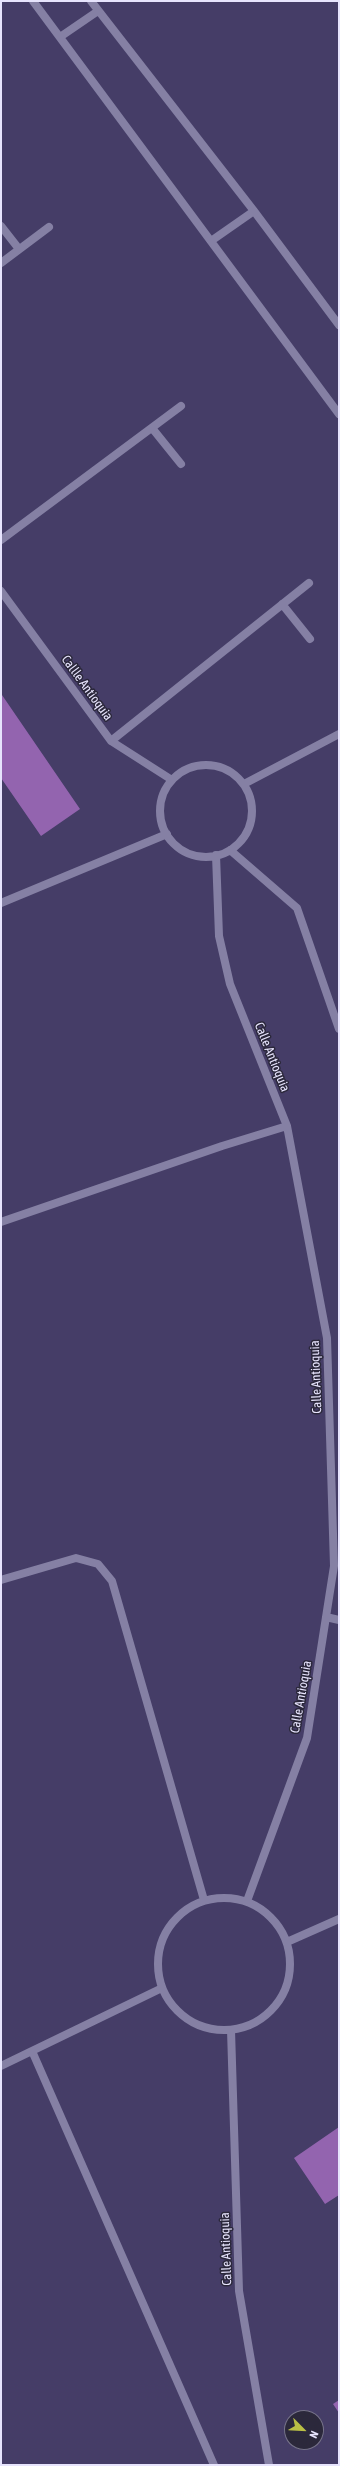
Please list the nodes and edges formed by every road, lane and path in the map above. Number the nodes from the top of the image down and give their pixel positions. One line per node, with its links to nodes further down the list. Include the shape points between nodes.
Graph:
1 (33, 1): 4 (street)
2 (91, 1): 3 (street)
3 (98, 10): 4 (street); 5 (street)
4 (60, 37): 8 (street)
5 (254, 211): 8 (street); 11 (street)
6 (1, 226): 9 (street)
7 (49, 228): 9 (street)
8 (211, 241): 13 (street)
9 (20, 249): 10 (street)
10 (1, 263)
11 (339, 325)
12 (181, 406): 14 (street)
13 (339, 414)
14 (152, 428): 15 (street); 16 (street)
15 (181, 464)
16 (1, 540)
17 (309, 583): 19 (street)
18 (1, 591): 22 (street, Callle Antioquia)
19 (282, 604): 20 (street); 22 (street)
20 (310, 639)
21 (339, 734): 24 (street)
22 (111, 741): 23 (street, Callle Antioquia)
23 (172, 780): 24 (street, via 183,771 209,765 223,767); 25 (street, via 164,792 161,806 161,821)
24 (244, 784): 26 (street, via 250,798 252,813 249,827 241,840)
25 (166, 834): 27 (street, via 188,853 201,856); 28 (street)
26 (230, 850): 27 (street); 29 (street, via 297,908)
27 (216, 855): 30 (street, Calle Antioquia, via 219,936 230,984)
28 (1, 903)
29 (339, 1029)
30 (287, 1126): 31 (street); 33 (street, Calle Antioquia, via 327,1338 334,1566)
31 (1, 1222)
32 (1, 1580): 35 (street, via 76,1558 98,1564 112,1581)
33 (326, 1617): 34 (street); 36 (street, Calle Antioquia, via 307,1738)
34 (339, 1620)
35 (204, 1900): 36 (street, via 226,1897); 39 (street, via 185,1910 170,1926 160,1945 158,1967)
36 (247, 1901): 38 (street, via 269,1915)
37 (339, 1920): 38 (street)
38 (287, 1942): 40 (street, via 289,1975 280,2000 267,2015 250,2025)
39 (162, 1988): 40 (street, via 173,2007 190,2021 210,2029); 41 (street)
40 (231, 2030): 44 (street, Calle Antioquia, via 239,2291)
41 (32, 2051): 42 (street); 43 (street)
42 (1, 2066)
43 (214, 2465)
44 (269, 2465)

